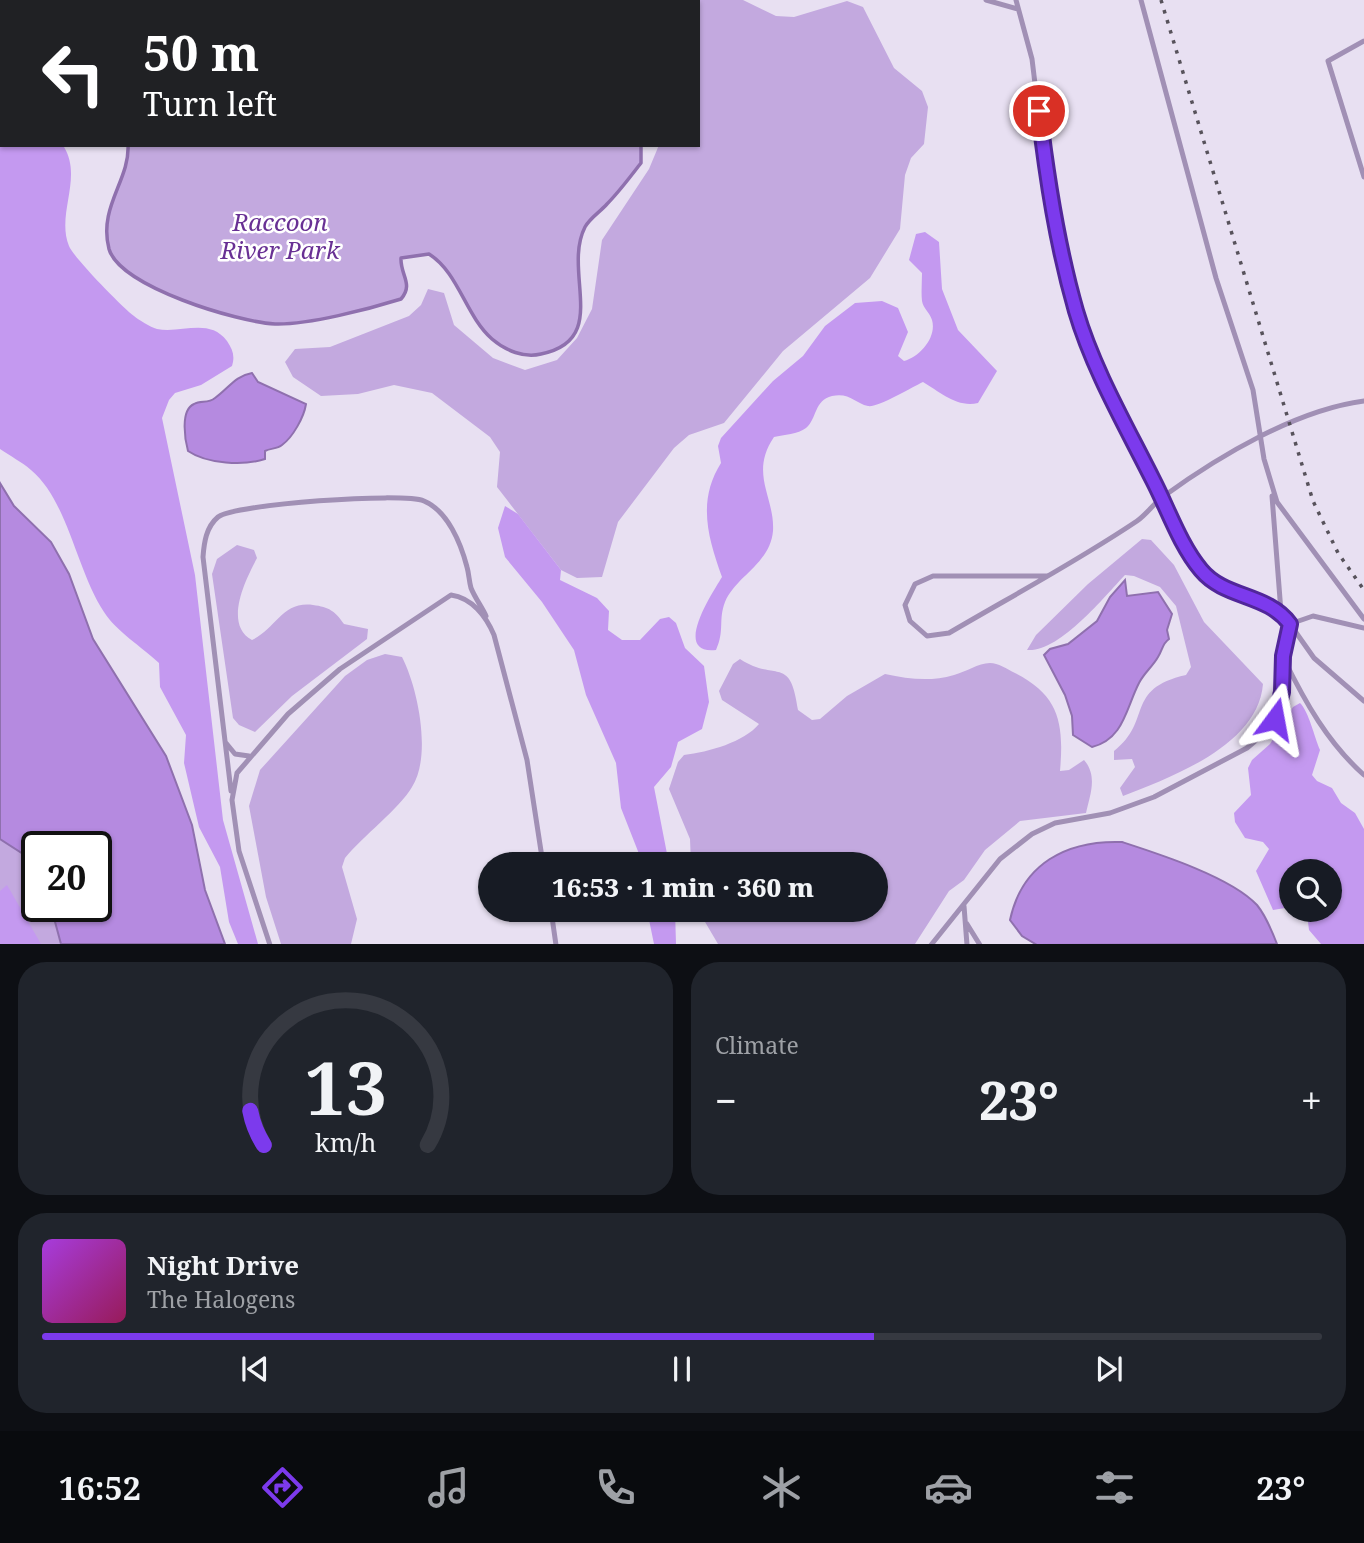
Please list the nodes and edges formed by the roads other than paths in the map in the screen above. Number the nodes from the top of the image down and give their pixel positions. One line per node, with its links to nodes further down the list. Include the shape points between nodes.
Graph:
1 (986, 0): 4 (lane)
2 (1016, 0): 4 (lane)
3 (1141, 0): 8 (lane, via 1216,278 1253,390)
4 (1018, 9): 10 (lane, via 1032,59 1048,191 1076,312)
5 (1364, 41): 6 (lane, via 1328,61)
6 (1364, 177)
7 (1364, 401): 8 (lane, via 1337,404)
8 (1261, 436): 9 (lane); 10 (lane)
9 (1271, 484): 12 (lane); 13 (lane, via 1287,519)
10 (1162, 497): 11 (lane, via 1140,519); 12 (lane, via 1201,571 1229,593 1254,598)
11 (1047, 576): 11 (lane, via 949,633 927,636 910,621 905,605 915,584 933,576)
12 (1281, 612): 15 (lane)
13 (1364, 619)
14 (489, 622): 19 (lane, via 470,586 457,538 443,516 425,501 384,497 229,510 208,530 203,556); 20 (lane, via 466,597 452,595 439,601 340,669); 23 (lane, via 527,760)
15 (1290, 624): 16 (lane, via 1313,616); 17 (lane); 18 (lane, via 1314,658)
16 (1364, 628)
17 (1283, 656): 21 (lane, via 1326,734); 24 (lane, via 1282,692 1275,719 1247,748 1154,797 1110,813 1055,823 1032,834 1000,859)
18 (1364, 701)
19 (224, 737): 20 (lane, via 235,754); 22 (lane)
20 (249, 756): 22 (lane, via 235,778)
21 (1364, 775)
22 (232, 800): 27 (lane, via 239,851)
23 (541, 852)
24 (964, 906): 26 (lane); 29 (lane)
25 (553, 922): 28 (lane)
26 (965, 922): 30 (lane); 31 (lane)
27 (270, 944)
28 (556, 944)
29 (931, 944)
30 (967, 944)
31 (980, 944)

